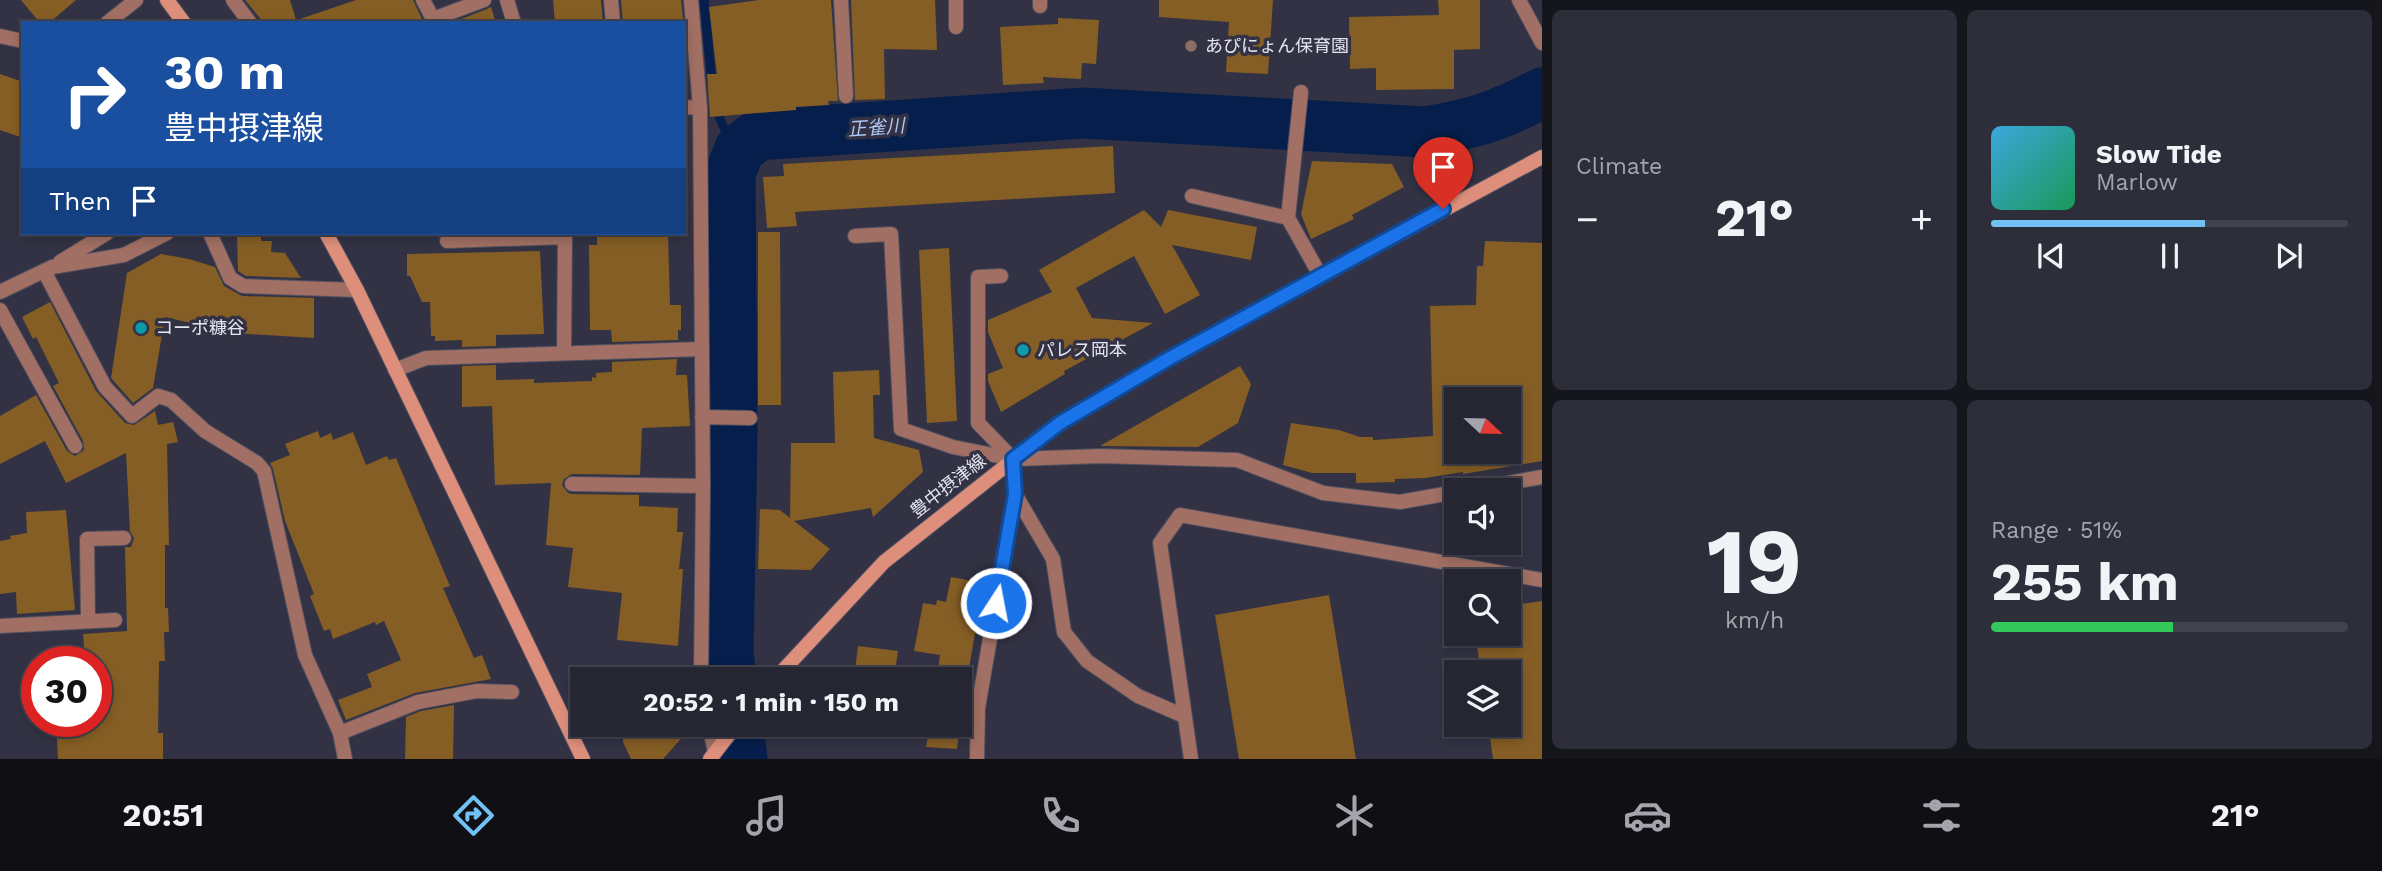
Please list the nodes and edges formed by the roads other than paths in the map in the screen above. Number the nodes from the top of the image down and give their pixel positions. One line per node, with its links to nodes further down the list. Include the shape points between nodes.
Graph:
1 (136, 0): 12 (street)
2 (167, 0): 13 (main road)
3 (233, 0): 14 (street)
4 (423, 0): 15 (street)
5 (484, 0): 15 (street)
6 (507, 0): 16 (street)
7 (611, 0): 17 (street)
8 (691, 0): 25 (street)
9 (841, 0): 23 (street)
10 (956, 0): 18 (street)
11 (1519, 0): 21 (street)
12 (111, 21)
13 (183, 21)
14 (249, 21)
15 (432, 21)
16 (513, 21)
17 (613, 21)
18 (956, 27)
19 (0, 36): 20 (street)
20 (21, 41)
21 (1542, 43)
22 (1301, 92): 28 (street)
23 (846, 96)
24 (686, 107): 25 (street)
25 (700, 108): 42 (street)
26 (1542, 157): 37 (main road, 豊中摂津線)
27 (1192, 196): 28 (street)
28 (1288, 218): 37 (street)
29 (104, 235): 36 (street)
30 (163, 235): 36 (street, via 124,255)
31 (211, 235): 39 (street, via 230,278 243,286)
32 (327, 235): 39 (main road)
33 (565, 235): 35 (street); 43 (street)
34 (855, 236): 48 (street, via 891,234 901,429 953,447)
35 (447, 241)
36 (48, 269): 40 (street); 66 (street, via 105,387 132,416 158,396 171,400 205,431 264,471 305,655)
37 (1320, 275): 48 (main road, 豊中摂津線, via 1060,423)
38 (1001, 276): 48 (street, via 978,277 978,424)
39 (357, 290): 44 (main road)
40 (0, 292)
41 (0, 310): 47 (street)
42 (702, 349): 43 (street); 45 (street)
43 (564, 353): 44 (street, via 426,358)
44 (395, 370): 70 (main road)
45 (702, 417): 46 (street); 52 (street)
46 (750, 418)
47 (75, 446)
48 (1013, 459): 53 (street); 54 (street, via 1237,460 1323,493 1401,502); 61 (main road, 豊中摂津線, via 884,562)
49 (1542, 477): 50 (street)
50 (1521, 481)
51 (572, 484): 52 (street)
52 (703, 486): 60 (street)
53 (1015, 494): 64 (street); 65 (street, via 1053,559 1064,632 1087,661 1138,696)
54 (1444, 494)
55 (124, 538): 58 (street, via 88,539)
56 (1542, 580): 65 (street, via 1180,516 1160,543)
57 (115, 620): 58 (street)
58 (88, 621): 59 (street)
59 (0, 626)
60 (701, 667)
61 (786, 667)
62 (512, 692): 66 (street, via 477,691 418,702)
63 (972, 707): 64 (street)
64 (978, 708): 71 (street)
65 (1184, 716): 72 (street)
66 (340, 733): 69 (street)
67 (726, 737): 68 (main road)
68 (715, 751)
69 (345, 759)
70 (583, 759)
71 (977, 759)
72 (1191, 759)

